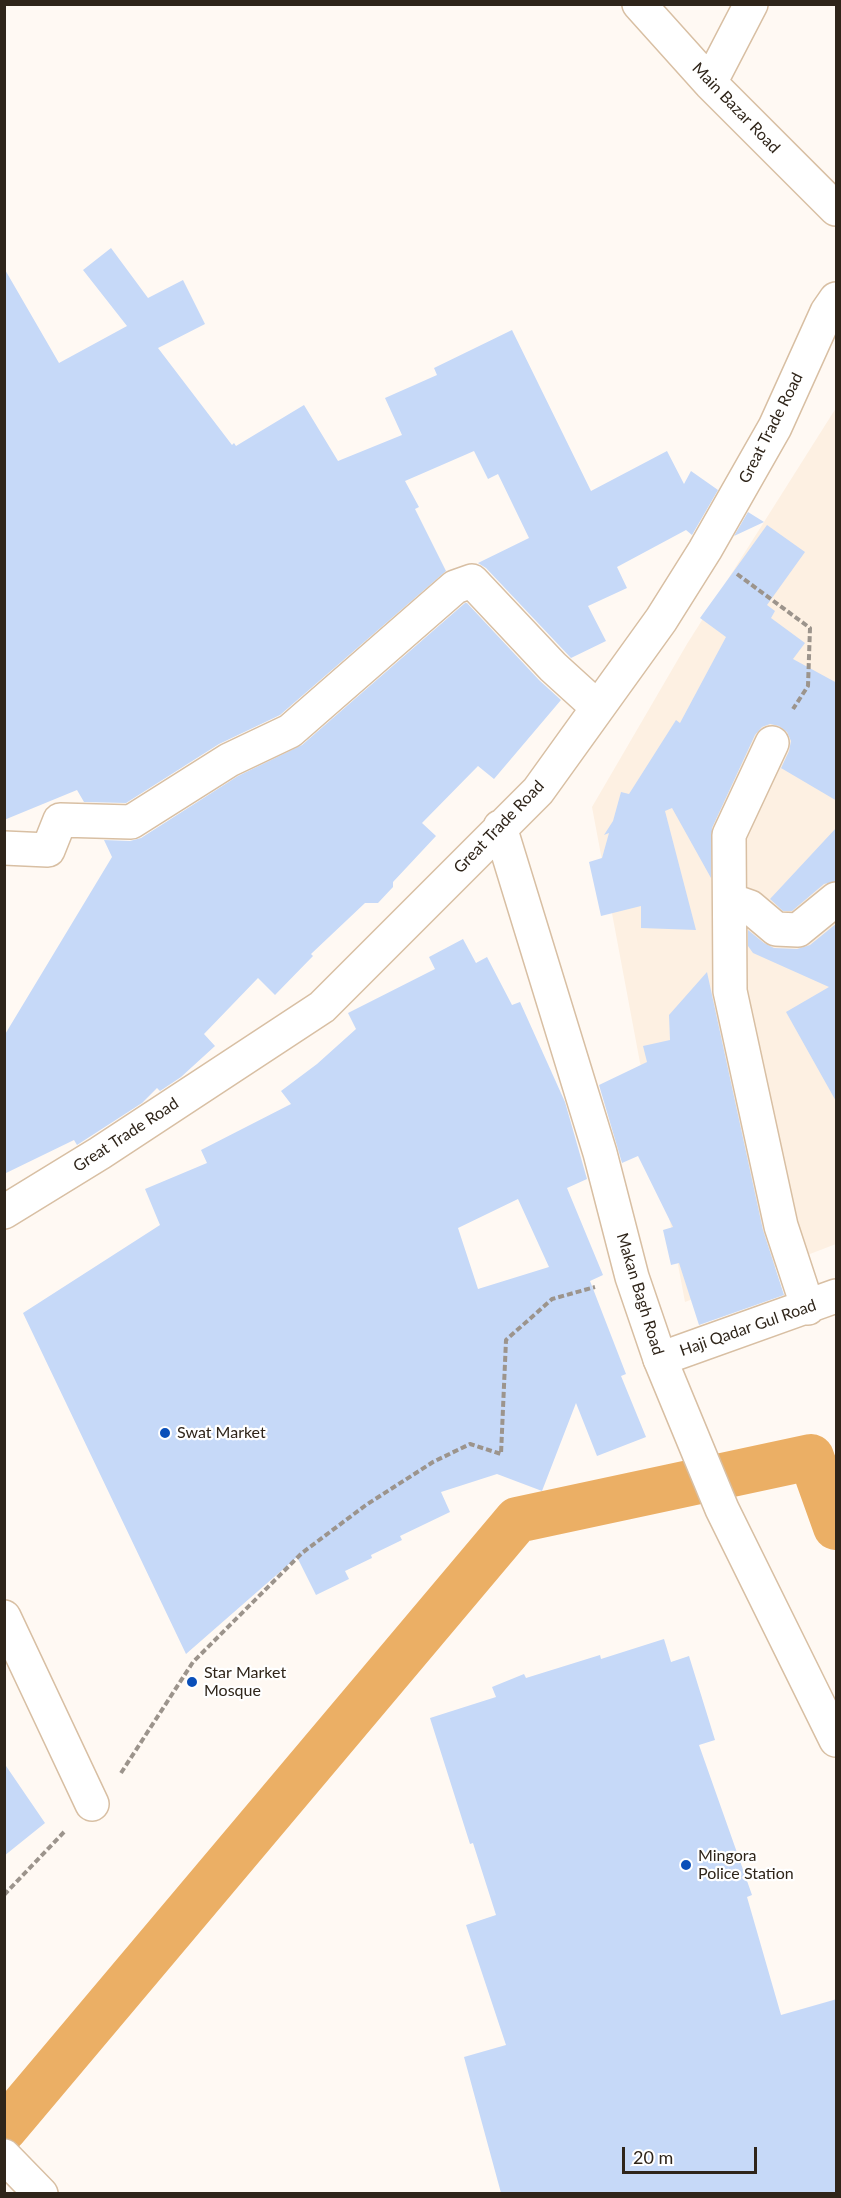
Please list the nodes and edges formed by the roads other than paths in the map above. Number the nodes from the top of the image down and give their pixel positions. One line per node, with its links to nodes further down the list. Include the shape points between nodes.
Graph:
1 (639, 4): 3 (main road, Main Bazar Road)
2 (743, 8): 3 (main road)
3 (710, 83): 4 (main road, Main Bazar Road)
4 (837, 209)
5 (833, 311): 6 (main road, Great Trade Road, via 775,428 705,550 661,620)
6 (597, 707): 8 (main road, Great Trade Road, via 538,791); 9 (main road, via 553,667 472,581 455,587 290,731 229,760 131,822 60,820 48,850)
7 (772, 743): 11 (main road, via 729,835)
8 (500, 827): 12 (main road, Great Trade Road, via 322,1007); 14 (main road, Makan Bagh Road, via 600,1153 632,1277)
9 (4, 848)
10 (837, 899): 11 (main road, via 798,930 776,929 750,907)
11 (730, 900): 13 (main road, via 730,991 781,1226)
12 (4, 1212)
13 (827, 1302): 14 (main road, Haji Qadar Gul Road)
14 (660, 1359): 16 (main road, Makan Bagh Road, via 722,1509)
15 (4, 1617): 17 (main road)
16 (837, 1740)
17 (92, 1804)
18 (4, 2156): 19 (main road)
19 (41, 2193)

